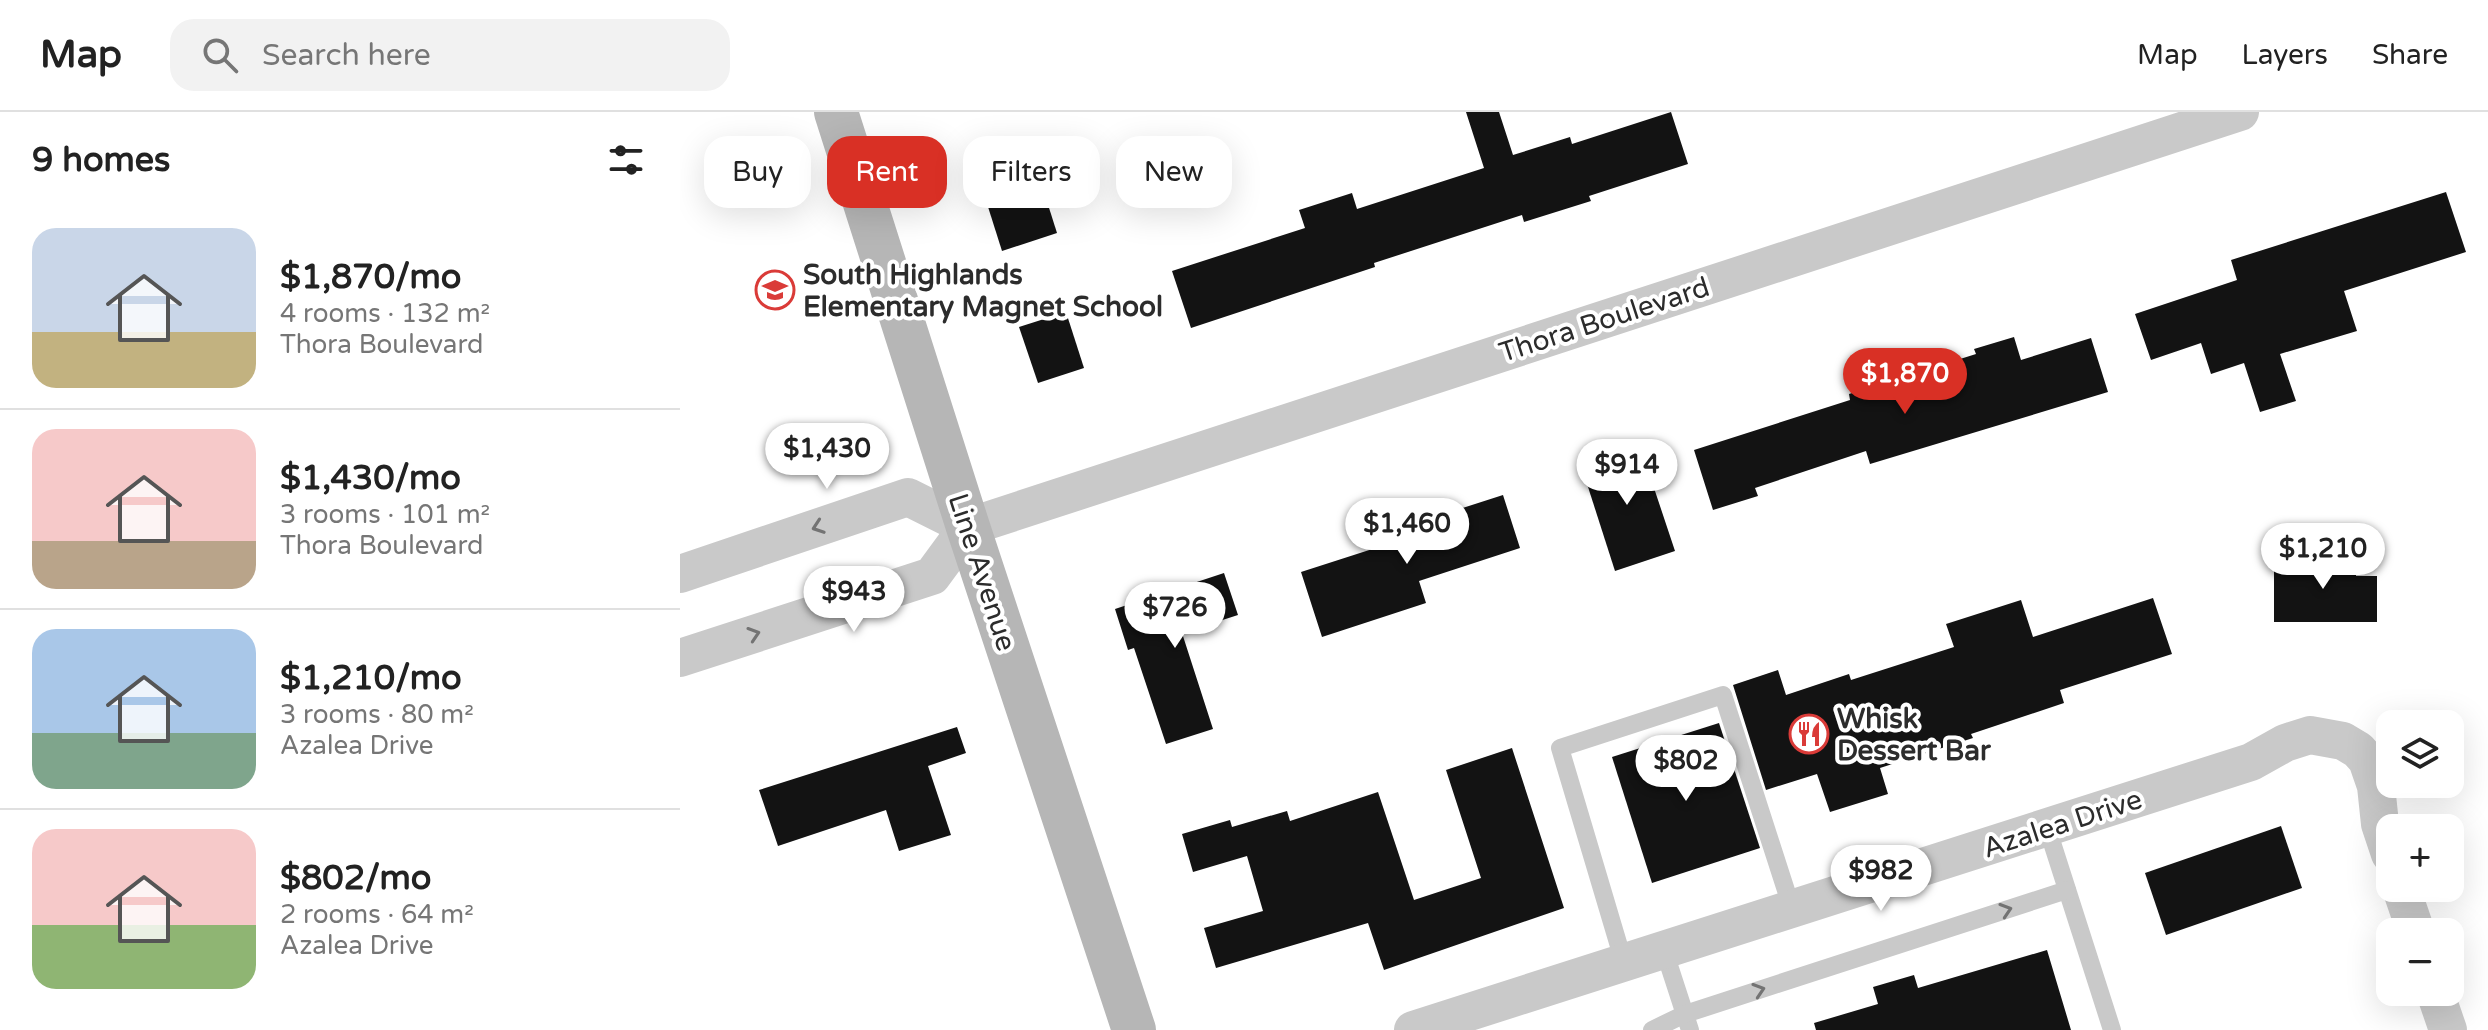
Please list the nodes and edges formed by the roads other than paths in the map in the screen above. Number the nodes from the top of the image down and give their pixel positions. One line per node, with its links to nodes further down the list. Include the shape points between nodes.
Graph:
1 (836, 112): 3 (main road, Line Avenue)
2 (2240, 112): 3 (street, Thora Boulevard)
3 (968, 527): 4 (street, one-way to 4, via 908,497); 5 (street, one-way to 3, via 932,576); 14 (main road, Line Avenue)
4 (680, 574)
5 (680, 658)
6 (2379, 814): 7 (street, Azalea Drive, via 2367,760 2343,741 2310,735 2251,762)
7 (2047, 827): 8 (lane); 9 (street, Azalea Drive)
8 (2067, 890): 13 (lane, one-way to 8); 17 (lane)
9 (1792, 909): 10 (street, Azalea Drive); 11 (lane, via 1723,695 1560,748)
10 (1664, 950): 11 (street, Azalea Drive); 13 (lane)
11 (1624, 963): 15 (street, Azalea Drive)
12 (2440, 1006): 18 (street)
13 (1687, 1022): 16 (lane)
14 (1134, 1030)
15 (1413, 1030)
16 (1652, 1030)
17 (2112, 1030)
18 (2448, 1030)

